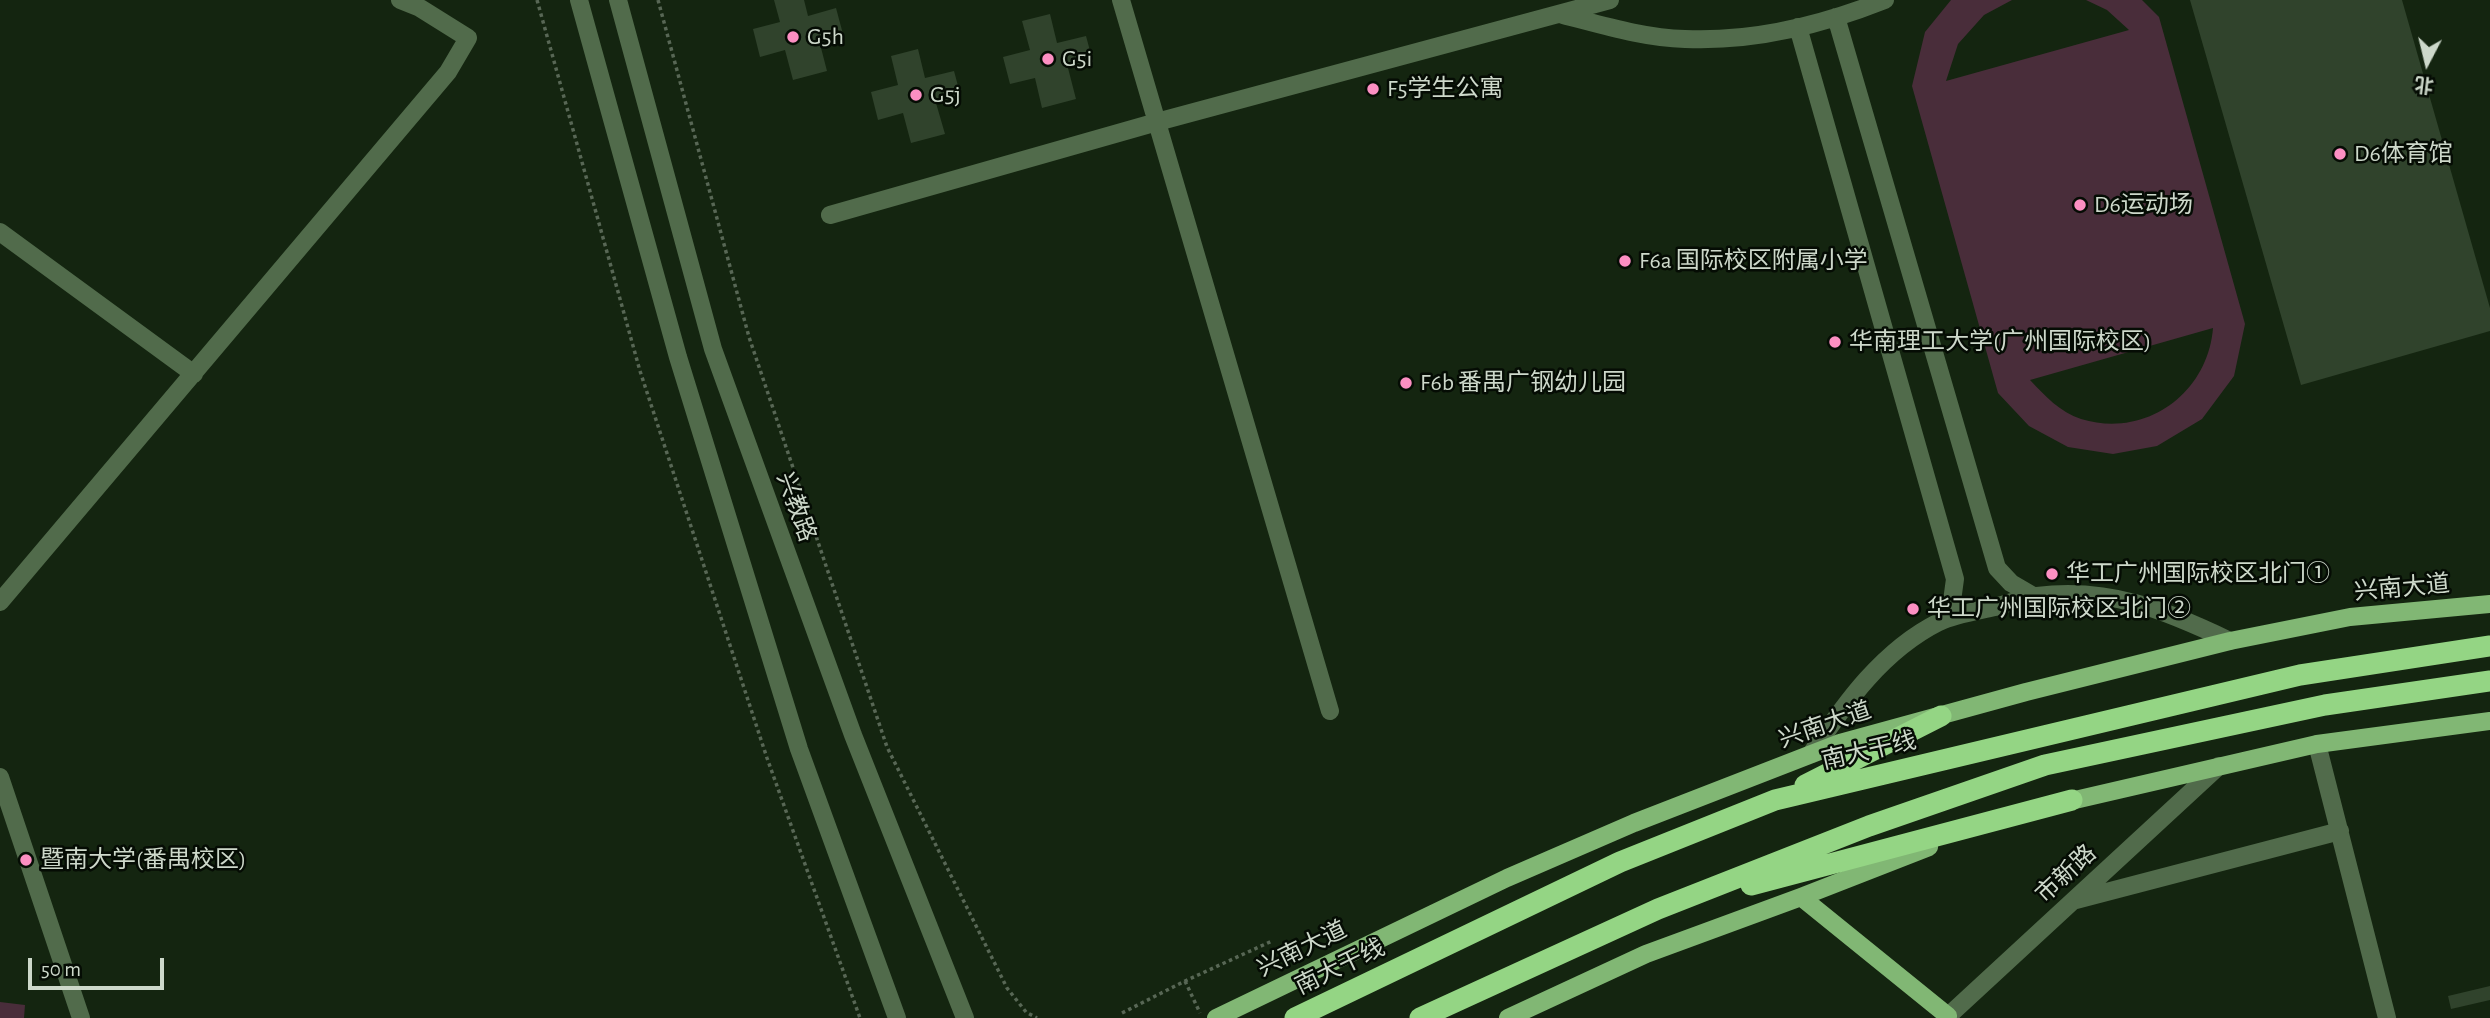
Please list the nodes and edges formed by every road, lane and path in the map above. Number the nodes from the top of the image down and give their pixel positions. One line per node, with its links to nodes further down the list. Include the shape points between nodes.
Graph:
1 (400, 0): 15 (street, via 468,38 448,72)
2 (537, 0): 41 (path, via 640,371 767,758)
3 (579, 0): 42 (street, via 678,357 799,749)
4 (618, 0): 43 (street, 兴教路, via 713,349 853,735)
5 (659, 0): 44 (path, via 749,337 887,747 1007,988 1026,1012)
6 (1121, 0): 12 (street)
7 (1610, 0): 9 (street)
8 (1885, 0): 10 (street)
9 (1558, 7): 11 (street, via 1622,30 1684,39 1749,36); 12 (street)
10 (1836, 17): 11 (street); 16 (street, via 1997,568)
11 (1798, 27): 19 (street, via 1955,579 1952,601)
12 (1157, 122): 13 (street); 23 (street)
13 (830, 215)
14 (0, 232): 15 (street)
15 (194, 374): 17 (street)
16 (2035, 597): 19 (street); 20 (street, via 2119,598 2181,618)
17 (0, 602)
18 (2490, 604): 20 (main road, 兴南大道, via 2350,617)
19 (1942, 620): 27 (street, via 1879,666 1842,707)
20 (2230, 641): 24 (main road, 兴南大道)
21 (2490, 646): 30 (highway, 南大干线, via 2300,675)
22 (2490, 681): 35 (highway, via 2325,705 2045,765 1869,826)
23 (1330, 711)
24 (1941, 716): 27 (main road, 兴南大道); 30 (highway)
25 (2490, 721): 26 (main road)
26 (2317, 744): 28 (main road); 32 (street)
27 (1811, 754): 46 (main road, 兴南大道, via 1507,878)
28 (2219, 766): 31 (main road); 34 (street, 市新路)
29 (0, 777): 40 (street)
30 (1775, 800): 47 (highway, 南大干线, via 1620,862)
31 (2072, 800): 33 (main road, via 1911,853); 35 (highway)
32 (2340, 831): 34 (street); 50 (street)
33 (1801, 897): 39 (main road); 49 (main road, via 1646,954)
34 (2073, 901): 39 (street, 市新路)
35 (1658, 909): 48 (highway)
36 (1272, 941): 37 (path)
37 (1185, 981): 38 (path); 45 (path)
38 (1122, 1013)
39 (1948, 1017)
40 (81, 1018)
41 (860, 1018)
42 (897, 1018)
43 (965, 1018)
44 (1037, 1018)
45 (1203, 1018)
46 (1216, 1018)
47 (1295, 1018)
48 (1420, 1018)
49 (1507, 1018)
50 (2388, 1018)

